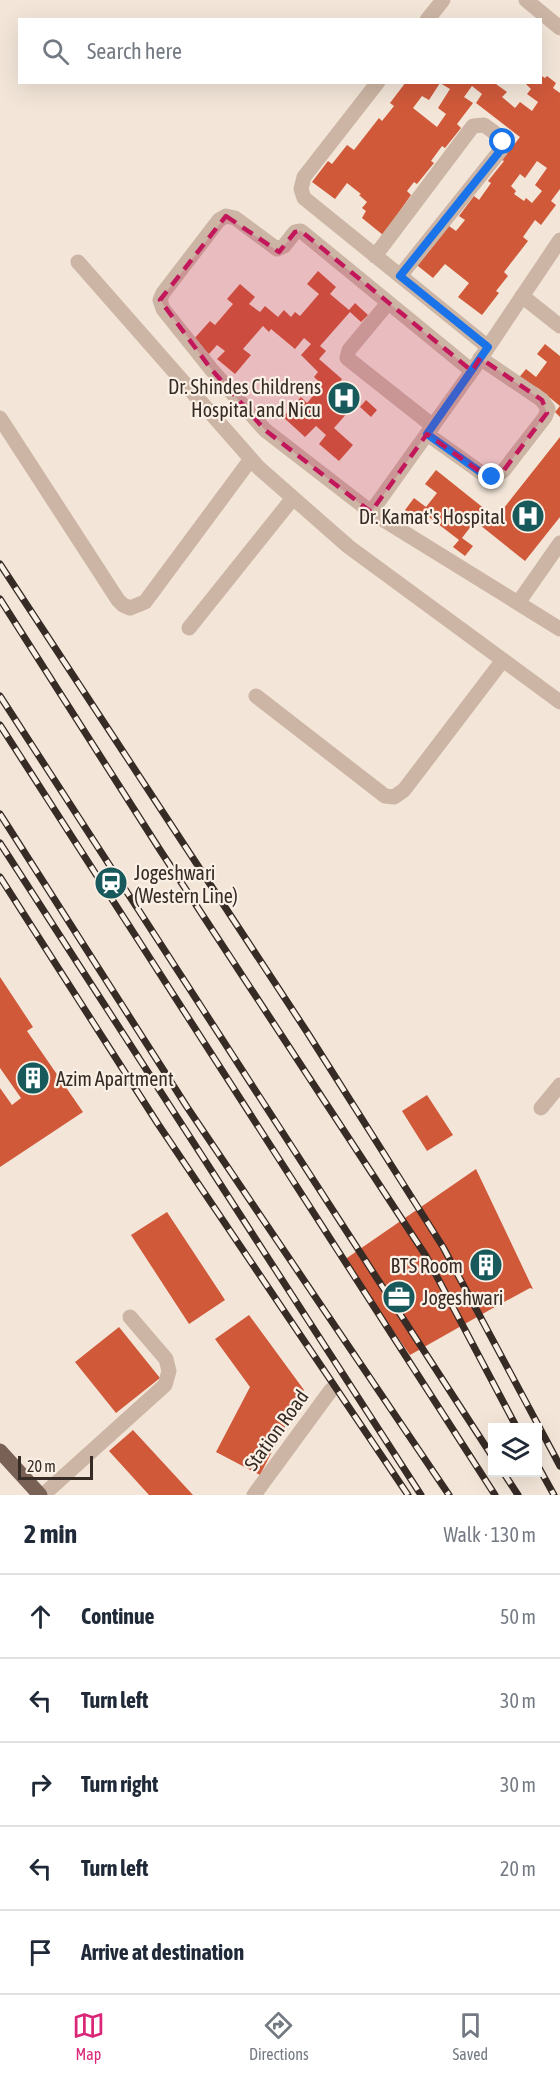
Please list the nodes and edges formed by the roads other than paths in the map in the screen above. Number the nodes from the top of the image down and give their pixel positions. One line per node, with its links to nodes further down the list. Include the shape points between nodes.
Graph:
1 (443, 0): 3 (street)
2 (526, 0): 4 (street)
3 (429, 18)
4 (560, 28)
5 (376, 84): 7 (street, via 304,177 301,189 304,198)
6 (560, 240): 10 (street)
7 (375, 256): 9 (street); 9 (street, via 473,126 484,125 499,136 503,146 500,151)
8 (78, 262): 16 (street)
9 (400, 276): 13 (street)
10 (522, 296): 12 (street); 13 (street)
11 (388, 303): 13 (street); 15 (street, via 349,350 347,358); 18 (street, via 301,231 277,249 231,216 219,220 160,300 211,369 265,430)
12 (560, 326)
13 (480, 359): 15 (street); 15 (street, via 543,400 548,409 545,417 504,470 492,477)
14 (0, 418): 16 (street, via 118,600 130,608 145,602)
15 (430, 430): 18 (street)
16 (251, 459): 17 (street)
17 (293, 498): 21 (street); 23 (street, via 350,547)
18 (371, 512): 20 (street)
19 (560, 543): 20 (street)
20 (518, 603): 22 (street)
21 (189, 628)
22 (560, 629)
23 (503, 660): 24 (street, via 404,790 394,797 385,796); 25 (street)
24 (256, 696)
25 (560, 702)
26 (560, 1085): 27 (street)
27 (541, 1108)
28 (130, 1317): 31 (street, via 165,1359 169,1371 165,1385)
29 (331, 1390): 32 (street, Station Road)
30 (0, 1451): 31 (main road)
31 (42, 1495)
32 (255, 1495)

